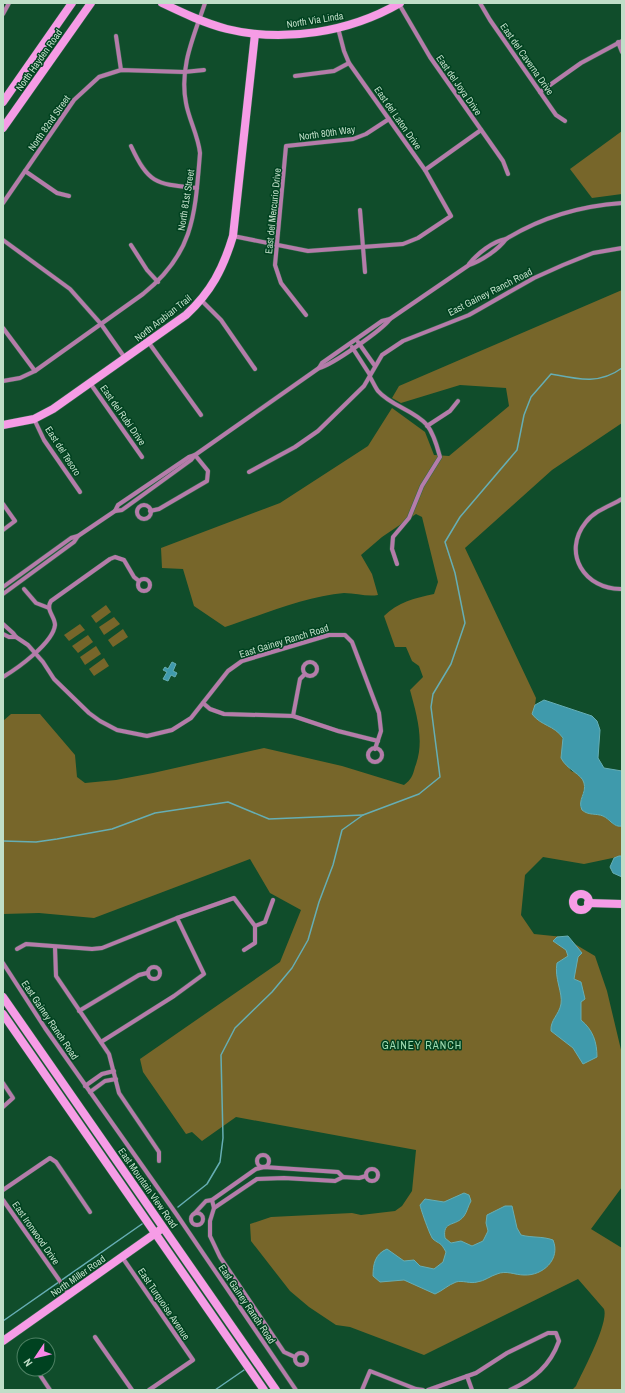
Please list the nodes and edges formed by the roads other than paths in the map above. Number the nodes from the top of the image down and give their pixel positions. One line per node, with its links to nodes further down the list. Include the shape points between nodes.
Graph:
1 (9, 3): 8 (street)
2 (72, 3): 21 (main road, North Hayden Road)
3 (91, 3): 24 (main road, North Hayden Road)
4 (162, 3): 9 (main road, North Via Linda)
5 (205, 3): 9 (street, North 81st Street)
6 (400, 3): 10 (main road, North Via Linda, via 370,18); 25 (street, East del Joya Drive, via 426,51)
7 (480, 3): 20 (street, East del Caverna Drive)
8 (3, 14)
9 (200, 20): 11 (main road, North Via Linda); 18 (street, North 81st Street, via 189,48)
10 (338, 27): 11 (main road, North Via Linda, via 287,35); 15 (street, East del Laton Drive)
11 (255, 34): 36 (main road, North Arabian Trail)
12 (116, 36): 16 (street)
13 (620, 41): 14 (street); 20 (street, via 581,63)
14 (622, 52)
15 (349, 63): 19 (street, via 334,71); 22 (street, East del Laton Drive)
16 (121, 70): 18 (street, North 82nd Street); 29 (street, North 82nd Street, via 100,78 82,92)
17 (204, 70): 18 (street, North 82nd Street)
18 (184, 72): 31 (street, North 81st Street, via 186,103 200,148)
19 (295, 76)
20 (540, 92): 23 (street, East del Caverna Drive, via 556,115)
21 (3, 102)
22 (389, 119): 27 (street, North 80th Way, via 353,139); 28 (street, East del Laton Drive)
23 (565, 121)
24 (3, 128)
25 (481, 130): 28 (street); 30 (street, East del Joya Drive)
26 (131, 146): 31 (street, via 144,172 155,180 170,185)
27 (286, 146): 39 (street, East del Mercurio Drive)
28 (425, 170): 40 (street, East del Laton Drive, via 451,216 410,242)
29 (25, 171): 32 (street, via 57,193); 33 (street, North 82nd Street)
30 (508, 174)
31 (197, 188): 43 (street, North 81st Street, via 188,236 171,268)
32 (69, 196)
33 (3, 203)
34 (622, 203): 46 (street, via 597,205 560,213 499,240 473,258 469,265)
35 (360, 210): 40 (street)
36 (233, 236): 39 (street); 44 (main road, North Arabian Trail, via 222,268)
37 (3, 240): 47 (street, via 70,289)
38 (131, 245): 43 (street)
39 (276, 246): 40 (street, via 308,251); 45 (street, East del Mercurio Drive, via 277,274 296,305)
40 (363, 247): 42 (street)
41 (622, 248): 55 (street, East Gainey Ranch Road, via 593,253 534,278 469,314 403,341 382,356)
42 (365, 272)
43 (158, 282): 47 (street, North 81st Street)
44 (202, 300): 50 (main road, North Arabian Trail); 57 (street, via 221,320)
45 (306, 315)
46 (390, 319): 49 (street, via 382,320); 52 (street, via 386,325)
47 (100, 324): 54 (street); 58 (street, North 81st Street)
48 (3, 328): 58 (street)
49 (356, 339): 51 (street); 52 (street)
50 (149, 343): 54 (main road, North Arabian Trail); 63 (street)
51 (349, 344): 53 (street); 56 (street, via 322,363)
52 (359, 344): 53 (street); 55 (street)
53 (352, 348): 56 (street); 59 (street)
54 (125, 359): 61 (main road, North Arabian Trail)
55 (375, 366): 59 (street, East Gainey Ranch Road)
56 (319, 368): 67 (street)
57 (255, 369)
58 (35, 371): 60 (street, North 81st Street, via 20,378)
59 (370, 376): 66 (street, via 378,392 414,413); 69 (street, East Gainey Ranch Road, via 364,386 307,439)
60 (3, 381)
61 (90, 383): 64 (main road, North Arabian Trail, via 53,409); 68 (street, East del Rubi Drive)
62 (458, 401): 66 (street, via 450,411)
63 (201, 415)
64 (34, 418): 65 (main road, North Arabian Trail); 72 (street, East del Tesoro, via 44,440)
65 (3, 425)
66 (427, 426): 79 (street, via 440,457 422,486 409,518 394,537 392,549)
67 (195, 455): 70 (street, via 189,456); 71 (street); 76 (street, via 208,471 208,481 159,509)
68 (142, 457)
69 (250, 472)
70 (158, 477): 71 (street); 75 (street, via 118,505)
71 (161, 482): 75 (street, via 122,510)
72 (80, 492)
73 (622, 499): 83 (street, via 591,515 580,531 576,552 580,566 590,580 599,586)
74 (3, 504): 77 (street, via 15,521)
75 (115, 510): 78 (street)
76 (150, 511)
77 (3, 530)
78 (78, 536): 81 (street, via 71,538); 84 (street, via 74,542)
79 (397, 564)
80 (139, 581): 85 (street, via 124,560 115,557 51,601)
81 (3, 587)
82 (24, 589): 85 (street, via 36,603)
83 (622, 589)
84 (3, 594)
85 (49, 608): 89 (street, via 55,624 51,636)
86 (3, 624): 88 (street, East Gainey Ranch Road)
87 (3, 634): 88 (street, East Gainey Ranch Road)
88 (16, 637): 89 (street, East Gainey Ranch Road)
89 (35, 652): 91 (street, via 18,668); 92 (street, East Gainey Ranch Road, via 54,679 89,713 117,730 138,735 164,733 191,718)
90 (305, 674): 93 (street, via 300,679)
91 (3, 676)
92 (203, 703): 93 (street, via 210,709 224,714); 94 (street, East Gainey Ranch Road, via 228,672 242,661 329,635 345,635 352,642 379,713 381,724)
93 (293, 716): 94 (street, via 338,731)
94 (378, 740): 95 (street, East Gainey Ranch Road)
95 (375, 749)
96 (273, 900): 100 (street, via 265,922)
97 (588, 903): 98 (main road)
98 (622, 904)
99 (177, 918): 100 (street, via 234,898); 101 (street, via 102,948); 109 (street, via 204,974)
100 (255, 926): 103 (street, via 255,943)
101 (56, 947): 102 (street, via 26,944); 107 (street, via 56,976)
102 (16, 950)
103 (244, 950)
104 (3, 963): 113 (street, East Gainey Ranch Road)
105 (148, 972): 107 (street)
106 (3, 997): 135 (main road, East Mountain View Road)
107 (79, 1011): 109 (street)
108 (3, 1014): 136 (main road, East Mountain View Road)
109 (101, 1042): 110 (street, via 109,1054)
110 (114, 1072): 111 (street); 113 (street, via 102,1074)
111 (116, 1079): 114 (street, via 105,1082); 116 (street, via 123,1099 159,1152)
112 (3, 1083): 115 (street, via 13,1098)
113 (85, 1086): 114 (street, East Gainey Ranch Road)
114 (90, 1092): 134 (street, East Gainey Ranch Road)
115 (3, 1107)
116 (159, 1161)
117 (270, 1167): 118 (street); 121 (street); 123 (street, via 256,1169)
118 (303, 1169): 120 (street, via 338,1172); 122 (street)
119 (366, 1176): 120 (street)
120 (343, 1177): 122 (street, via 335,1181)
121 (270, 1178): 122 (street); 125 (street, via 257,1179)
122 (301, 1179)
123 (234, 1184): 125 (street); 127 (street)
124 (3, 1190): 129 (street, via 50,1158 56,1162)
125 (238, 1191): 128 (street)
126 (3, 1200): 138 (street, East Ironwood Drive)
127 (212, 1200): 128 (street); 130 (street, via 206,1201)
128 (214, 1208): 132 (street, East Gainey Ranch Road)
129 (90, 1212)
130 (194, 1214): 131 (street, via 200,1214); 133 (street, via 190,1218)
131 (203, 1220): 132 (street); 133 (street, via 198,1226)
132 (210, 1221): 141 (street, East Gainey Ranch Road, via 210,1236 220,1257 282,1348 290,1356)
133 (191, 1222): 134 (street)
134 (185, 1227): 149 (street, East Gainey Ranch Road)
135 (164, 1228): 136 (main road, North Miller Road); 148 (main road, East Mountain View Road)
136 (155, 1234): 137 (main road, North Miller Road); 147 (main road, East Mountain View Road)
137 (122, 1257): 138 (main road, North Miller Road); 146 (street, East Turquoise Avenue, via 193,1360)
138 (69, 1294): 140 (main road, North Miller Road)
139 (95, 1336): 145 (street)
140 (3, 1341)
141 (295, 1357)
142 (467, 1376): 152 (street); 153 (street); 154 (street, via 485,1369 501,1356 541,1336 556,1333 559,1341 544,1368 526,1383)
143 (41, 1377): 144 (street)
144 (50, 1390)
145 (132, 1390)
146 (149, 1390)
147 (264, 1390)
148 (276, 1390)
149 (296, 1390)
150 (362, 1390): 151 (street, via 370,1371)
151 (423, 1390)
152 (428, 1390)
153 (472, 1390)
154 (510, 1390)

